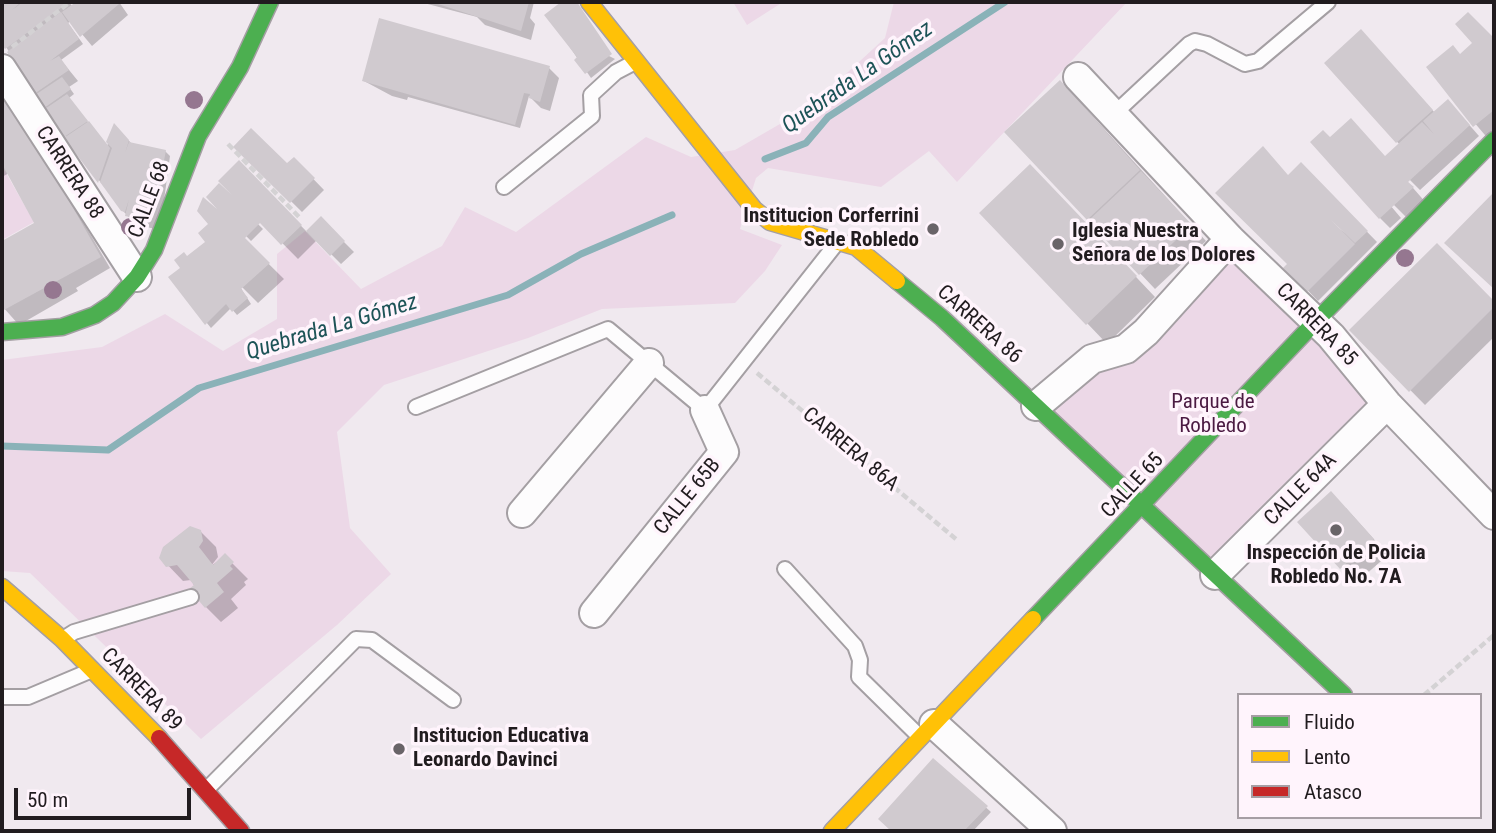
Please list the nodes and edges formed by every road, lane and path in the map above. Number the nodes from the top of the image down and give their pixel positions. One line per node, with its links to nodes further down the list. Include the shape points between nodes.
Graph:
1 (70, 2): 5 (path)
2 (270, 2): 15 (street, CALLE 68, via 240,67 198,136 154,250)
3 (589, 2): 6 (street, CARRERA 86)
4 (1328, 2): 8 (lane, via 1258,61 1245,64 1207,44 1189,44)
5 (4, 60): 15 (street, CARRERA 88)
6 (636, 61): 11 (lane, via 616,72 591,96 592,116); 14 (street, CARRERA 86, via 754,209 770,222)
7 (1078, 77): 8 (street, CARRERA 85)
8 (1114, 114): 13 (street, CARRERA 85)
9 (215, 139): 12 (path, via 227,143)
10 (1494, 140): 16 (street, CALLE 65)
11 (504, 187)
12 (301, 219)
13 (1230, 239): 16 (street, CARRERA 85); 21 (street, via 1146,332 1126,349 1093,359)
14 (837, 243): 18 (lane); 21 (street, CARRERA 86, via 856,247)
15 (137, 277): 17 (street, CALLE 68, via 95,315 62,327)
16 (1316, 321): 20 (street, CARRERA 85); 24 (street, CALLE 65)
17 (2, 332)
18 (743, 361): 23 (lane); 27 (path, CARRERA 86A)
19 (649, 363): 22 (lane, via 608,329); 23 (lane); 25 (street)
20 (1387, 404): 26 (street, CARRERA 85); 29 (street, CALLE 64A)
21 (1037, 406): 24 (street, CARRERA 86)
22 (416, 407)
23 (705, 410): 32 (street, CALLE 65B, via 724,452)
24 (1142, 507): 29 (street, CARRERA 86); 40 (street, CALLE 65)
25 (522, 513)
26 (1494, 515)
27 (957, 539)
28 (785, 569): 40 (lane, via 855,646 859,677)
29 (1215, 575): 36 (street, CARRERA 86)
30 (2, 587): 34 (street, CARRERA 89)
31 (191, 597): 34 (lane)
32 (594, 613)
33 (1494, 635): 37 (path)
34 (62, 639): 35 (street, CARRERA 89)
35 (93, 670): 38 (lane, via 27,697); 41 (street, CARRERA 89)
36 (1342, 693)
37 (1426, 693)
38 (2, 697)
39 (453, 700): 41 (lane, via 372,640 355,639)
40 (927, 731): 43 (street, CALLE 65); 44 (street)
41 (206, 790): 42 (street, CARRERA 89)
42 (241, 831)
43 (832, 831)
44 (1052, 831)

